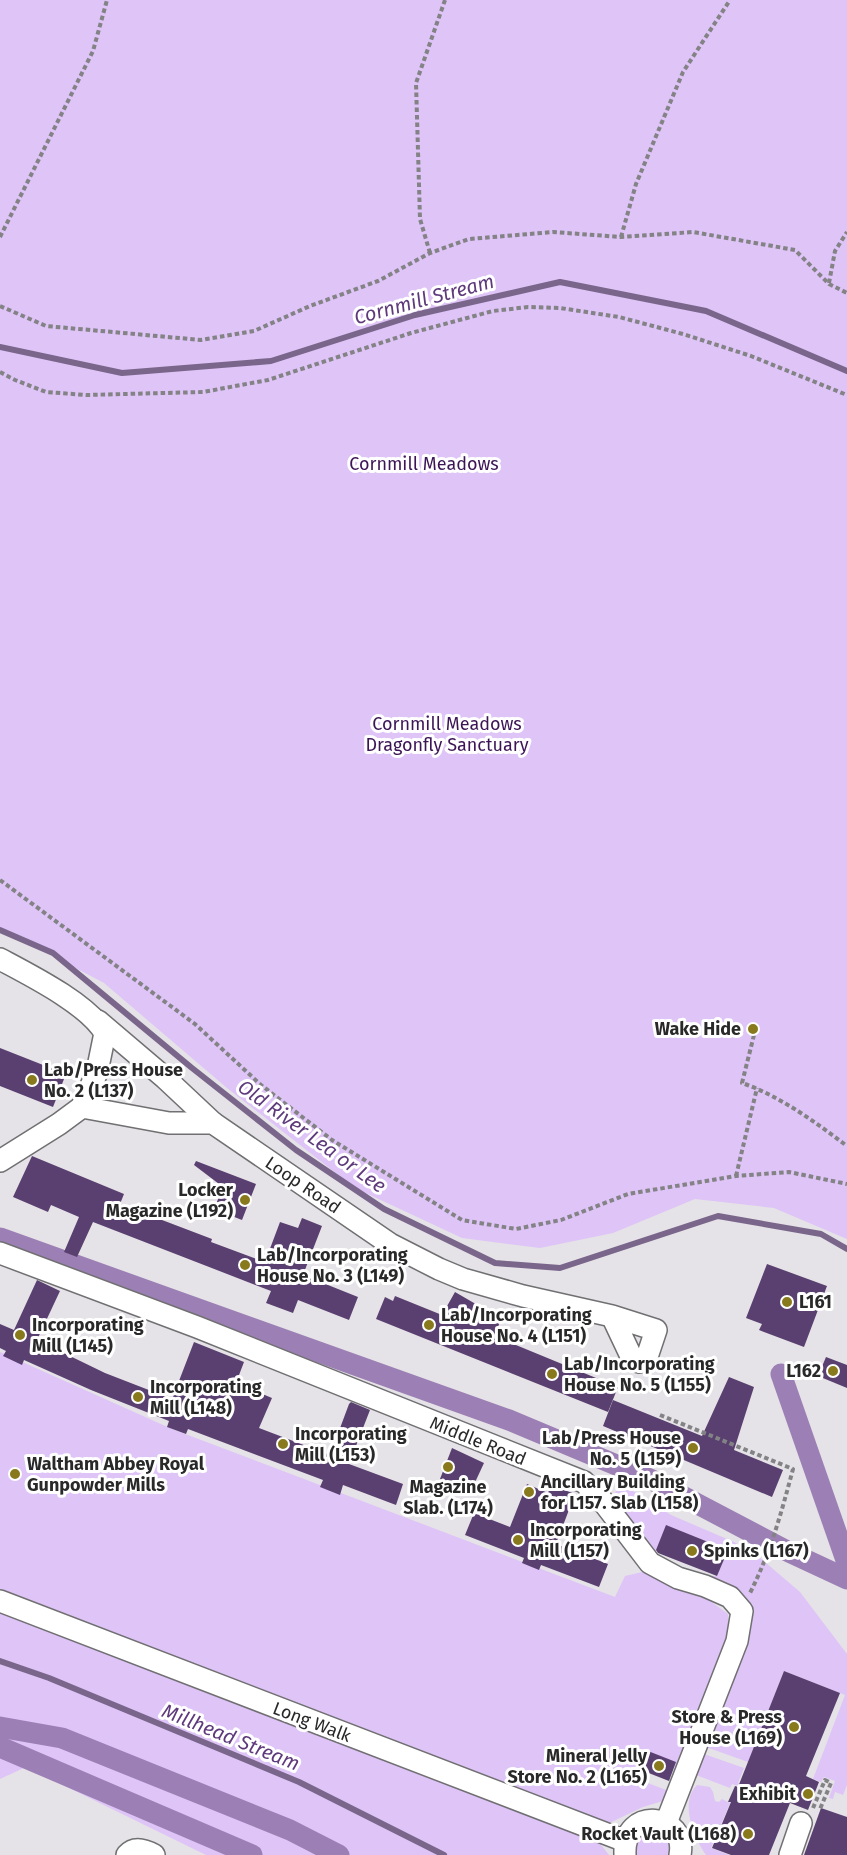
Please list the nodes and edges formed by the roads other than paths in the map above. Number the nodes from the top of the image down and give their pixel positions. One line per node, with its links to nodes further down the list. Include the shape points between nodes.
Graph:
1 (0, 959): 2 (street, Loop Road, via 47,984)
2 (98, 1021): 3 (street, via 105,1033 97,1072); 4 (street, Loop Road)
3 (82, 1107): 4 (street, via 169,1123); 5 (street)
4 (213, 1123): 7 (street, Loop Road, via 390,1244 439,1269 523,1296)
5 (0, 1161)
6 (0, 1253): 10 (street, Middle Road, via 584,1482 650,1563 730,1597 742,1611 737,1641)
7 (612, 1316)
8 (0, 1601): 11 (street, Long Walk)
9 (806, 1817): 15 (street)
10 (666, 1823): 11 (street, via 640,1823 633,1828); 14 (street, via 678,1835)
11 (625, 1848)
12 (127, 1855): 13 (street, via 141,1849)
13 (154, 1855)
14 (680, 1855)
15 (790, 1855)

